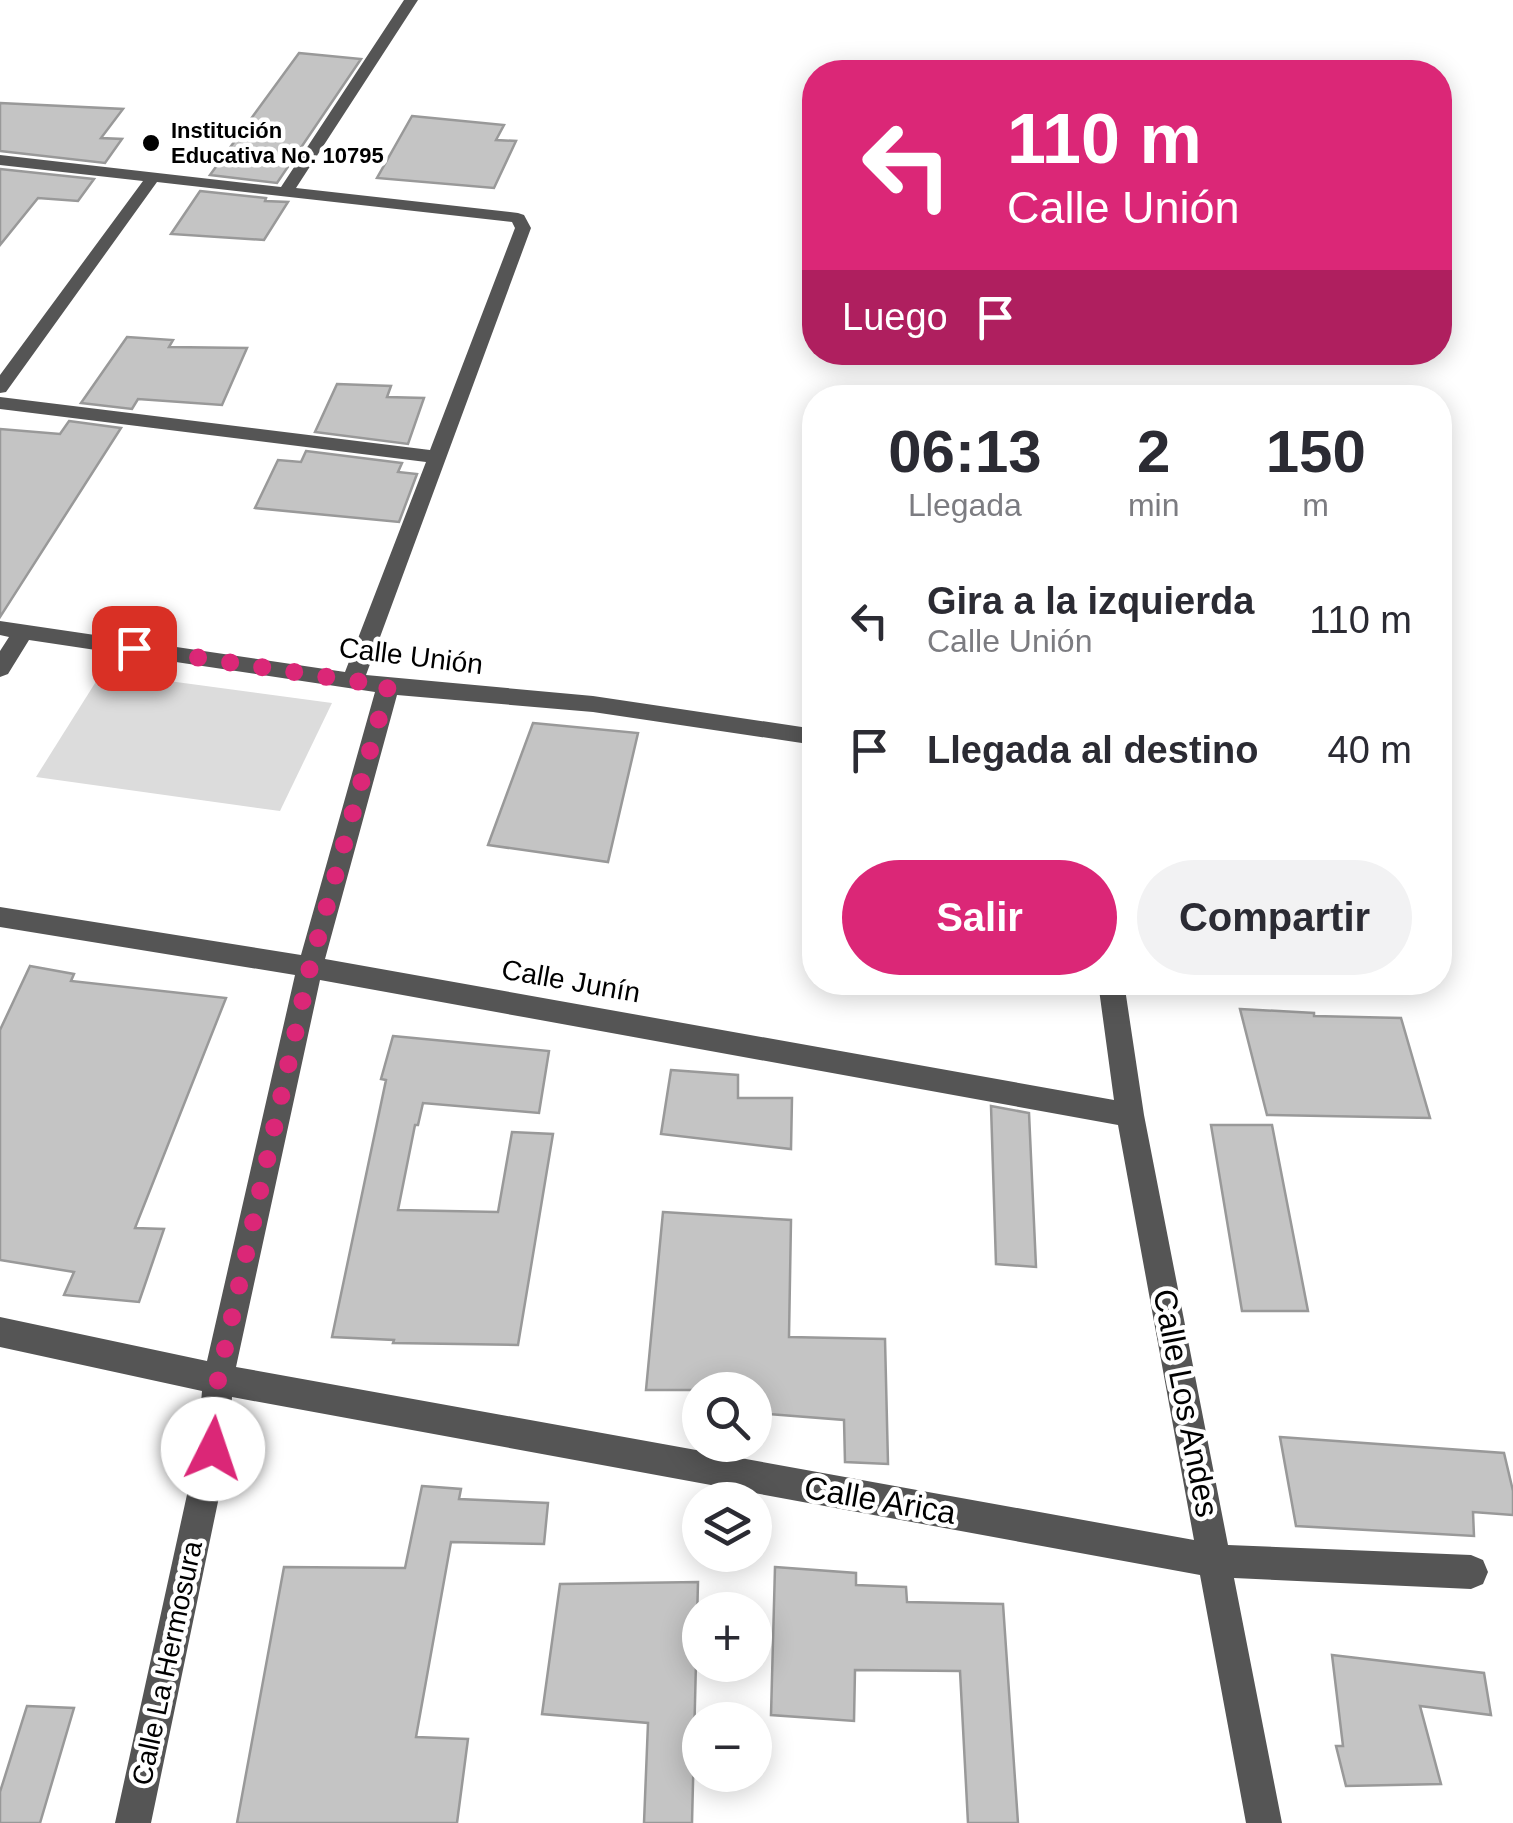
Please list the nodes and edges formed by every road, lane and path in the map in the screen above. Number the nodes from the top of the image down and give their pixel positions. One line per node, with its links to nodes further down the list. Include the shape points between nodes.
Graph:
1 (412, 0): 4 (street)
2 (0, 160): 3 (street)
3 (154, 176): 4 (street); 5 (street)
4 (286, 190): 7 (street, via 514,215 524,228)
5 (0, 388)
6 (0, 403): 7 (street)
7 (436, 457): 11 (street)
8 (0, 628): 9 (street, Calle Unión)
9 (24, 632): 10 (street); 11 (street, Calle Unión)
10 (0, 669)
11 (353, 680): 12 (street, Calle Unión)
12 (388, 686): 13 (street, Calle Unión, via 593,704); 15 (street, Calle La Hermosura)
13 (802, 735)
14 (0, 916): 15 (street, Calle Junín)
15 (310, 967): 17 (street, Calle Junín); 19 (street, Calle La Hermosura)
16 (1113, 995): 17 (street, Calle Los Andes)
17 (1130, 1115): 20 (street, Calle Los Andes)
18 (0, 1332): 19 (street, Calle Arica)
19 (218, 1380): 20 (street, Calle Arica); 22 (street, Calle La Hermosura, via 213,1449)
20 (1217, 1562): 21 (street, Calle Arica); 23 (street, Calle Los Andes)
21 (1471, 1572)
22 (133, 1823)
23 (1264, 1823)

